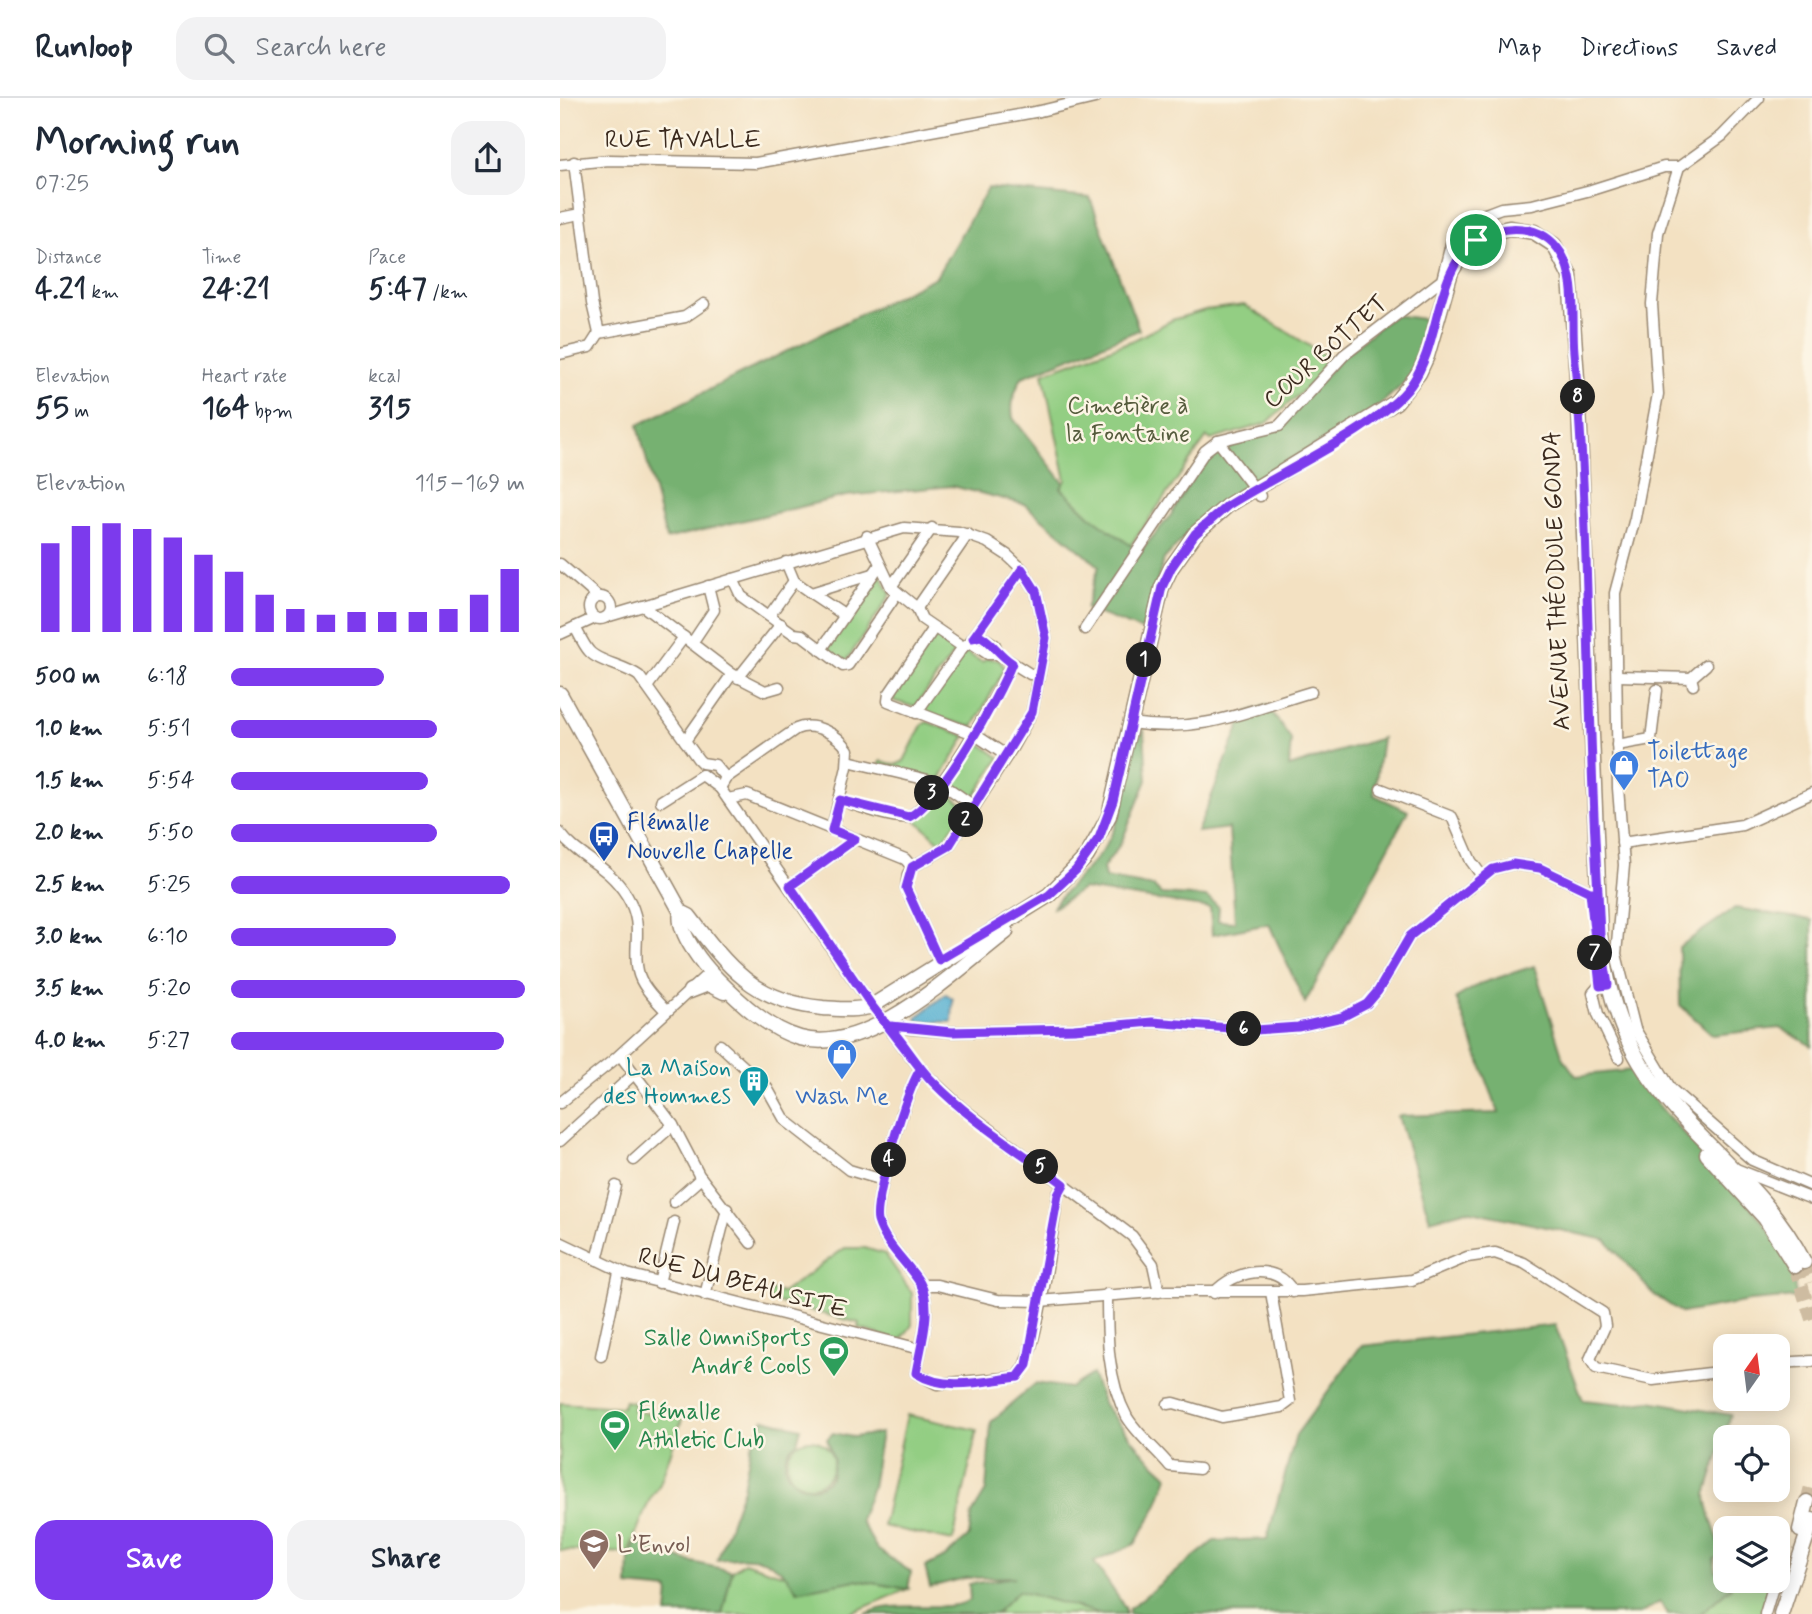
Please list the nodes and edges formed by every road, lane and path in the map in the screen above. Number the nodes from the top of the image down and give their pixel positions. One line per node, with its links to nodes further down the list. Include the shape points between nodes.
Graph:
1 (1095, 98): 3 (street, RUE TAVALLE, via 756,163)
2 (1759, 98): 5 (street, via 1722,136)
3 (574, 162): 4 (street, RUE TAVALLE); 6 (street)
4 (560, 165)
5 (1679, 167): 11 (street, COUR BOTTET, via 1480,216 1451,244 1442,280 1344,355 1279,426); 45 (street, via 1654,256 1658,394 1635,518 1615,593)
6 (580, 214): 7 (street); 9 (street)
7 (560, 218)
8 (704, 304): 9 (street, via 685,317)
9 (599, 333): 10 (street, via 590,347)
10 (560, 354)
11 (1218, 441): 12 (street); 36 (street, via 1203,454)
12 (1257, 492): 52 (main road, AVENUE THÉODULE GONDA, via 1200,540 1178,572 1163,609); 75 (main road, AVENUE THÉODULE GONDA, via 1384,420 1416,392 1435,358 1458,274 1472,253 1508,236 1532,239 1551,251 1567,291)
13 (932, 528): 14 (street); 15 (street, via 904,528); 23 (street)
14 (968, 534): 18 (street, via 997,548); 28 (street)
15 (867, 537): 16 (street); 19 (street)
16 (786, 562): 20 (street); 21 (street)
17 (560, 564): 25 (street)
18 (1022, 569): 39 (street); 43 (street, via 1036,591 1044,621)
19 (876, 570): 23 (street); 24 (street); 30 (street)
20 (733, 579): 22 (street); 31 (street, via 741,596)
21 (794, 581): 24 (street); 31 (street)
22 (708, 586): 27 (street); 38 (street, via 714,610)
23 (894, 590): 28 (street); 40 (street, via 848,665)
24 (811, 593): 30 (street)
25 (598, 597): 26 (street); 32 (street, via 589,605 590,614)
26 (609, 601): 29 (street); 32 (street, via 611,610)
27 (643, 606): 29 (street); 38 (street)
28 (917, 608): 35 (street, via 918,615)
29 (624, 610): 32 (street)
30 (844, 615): 40 (street)
31 (769, 616): 33 (street)
32 (601, 617): 34 (street)
33 (780, 624): 40 (street); 44 (street)
34 (575, 627): 37 (street); 46 (street, via 589,652 625,666)
35 (934, 628): 39 (street); 51 (street, via 887,697)
36 (1085, 629)
37 (560, 634)
38 (688, 640): 44 (street); 46 (street)
39 (969, 642): 41 (street); 51 (street)
40 (821, 650)
41 (1012, 663): 43 (street); 53 (street)
42 (1706, 665): 45 (street, via 1692,682)
43 (1039, 675): 56 (street, via 1032,712)
44 (735, 676): 47 (street); 54 (street)
45 (1618, 676): 55 (street)
46 (647, 687): 54 (street)
47 (774, 689)
48 (1657, 690): 55 (street, via 1651,739)
49 (1311, 692): 52 (street, via 1224,721 1183,728)
50 (560, 694): 76 (main road, AVENUE THÉODULE GONDA)
51 (913, 711): 53 (street)
52 (1133, 723): 77 (main road, AVENUE THÉODULE GONDA, via 1099,838 1066,880); 89 (main road, AVENUE THÉODULE GONDA, via 1117,809 1091,859 1050,899)
53 (974, 734): 56 (street); 61 (street)
54 (685, 741): 58 (street)
55 (1618, 745): 71 (street)
56 (1007, 756): 67 (street)
57 (848, 761): 60 (street, via 845,745 820,728 804,726); 61 (street); 65 (street)
58 (702, 763): 59 (street); 60 (street, via 715,765)
59 (702, 775): 60 (street); 66 (street)
60 (723, 783): 64 (street)
61 (941, 783): 65 (street, via 909,817); 67 (street)
62 (1381, 789): 73 (street, via 1452,817)
63 (1812, 793): 71 (street, via 1742,825)
64 (728, 799): 68 (street, via 747,795); 74 (street)
65 (840, 800): 68 (street)
66 (661, 801)
67 (974, 806): 72 (street, via 949,846)
68 (832, 830): 70 (street)
69 (560, 833): 87 (street, via 606,869 628,897 639,937 638,971 650,994)
70 (855, 839): 72 (street, via 905,859); 74 (street)
71 (1622, 843): 97 (street, via 1616,954 1625,999 1654,1063)
72 (912, 867): 80 (street, via 906,888)
73 (1482, 876): 75 (street, via 1506,865 1532,867); 89 (street, via 1410,936 1371,1000 1325,1022 1266,1030 1159,1022 952,1032)
74 (790, 886): 85 (street)
75 (1594, 892): 83 (main road, AVENUE THÉODULE GONDA)
76 (681, 912): 78 (main road, AVENUE THÉODULE GONDA); 79 (main road, AVENUE THÉODULE GONDA)
77 (1021, 913): 80 (main road, AVENUE THÉODULE GONDA); 85 (main road, AVENUE THÉODULE GONDA)
78 (684, 934): 81 (main road, AVENUE THÉODULE GONDA); 84 (main road, via 698,967)
79 (715, 952): 81 (main road); 82 (main road, AVENUE THÉODULE GONDA)
80 (939, 960): 85 (main road, AVENUE THÉODULE GONDA, via 875,998)
81 (709, 972): 82 (main road, via 719,968); 84 (street); 88 (main road, AVENUE THÉODULE GONDA)
82 (739, 975): 86 (main road, AVENUE THÉODULE GONDA, via 765,993 792,1003)
83 (1604, 985): 93 (street, AVENUE THÉODULE GONDA, via 1593,993); 99 (main road, AVENUE THÉODULE GONDA, via 1650,1079); 102 (main road, AVENUE THÉODULE GONDA, via 1619,1040 1635,1069 1800,1264 1768,1203)
84 (690, 991): 87 (street); 88 (main road, via 713,985 743,1009)
85 (865, 995): 86 (main road, AVENUE THÉODULE GONDA); 86 (street); 90 (street)
86 (845, 1008)
87 (666, 1010): 92 (street)
88 (753, 1011): 90 (main road, AVENUE THÉODULE GONDA, via 791,1035 839,1040)
89 (902, 1019): 90 (main road, AVENUE THÉODULE GONDA)
90 (886, 1024): 94 (street)
91 (720, 1045): 104 (street, via 767,1088 785,1119 849,1170)
92 (620, 1055): 95 (street); 96 (street)
93 (1619, 1058)
94 (921, 1069): 104 (street, via 912,1084); 105 (street, via 963,1109)
95 (634, 1074): 98 (street); 100 (street)
96 (560, 1103)
97 (1685, 1104): 99 (street); 107 (street, via 1752,1160)
98 (673, 1125): 101 (street); 103 (street)
99 (1692, 1125): 102 (main road, AVENUE THÉODULE GONDA)
100 (560, 1141)
101 (634, 1160)
102 (1735, 1170): 108 (street)
103 (701, 1178): 109 (street); 110 (street)
104 (883, 1180): 117 (street, via 877,1205 879,1224)
105 (1064, 1184): 118 (street, via 1138,1241 1153,1264); 124 (street, via 1058,1195)
106 (616, 1186): 114 (street)
107 (1812, 1186)
108 (1812, 1199)
109 (674, 1202)
110 (727, 1209): 113 (street); 123 (street)
111 (674, 1222): 116 (street)
112 (560, 1242): 114 (street, RUE DU BEAU SITE)
113 (751, 1243)
114 (597, 1260): 115 (street, RUE DU BEAU SITE)
115 (619, 1272): 116 (street, RUE DU BEAU SITE); 126 (street)
116 (659, 1283): 123 (street, RUE DU BEAU SITE)
117 (921, 1285): 124 (street, via 998,1300); 125 (street, via 924,1321)
118 (1159, 1292): 121 (street); 122 (street)
119 (1271, 1292): 120 (street); 121 (street); 130 (street, via 1290,1401 1282,1407 1222,1418)
120 (1293, 1292): 121 (street, via 1282,1278 1261,1270); 129 (street, via 1412,1280 1467,1257 1503,1254 1603,1313 1605,1326 1590,1359 1596,1368 1653,1380)
121 (1214, 1293)
122 (1107, 1294): 124 (street); 131 (street, via 1107,1348 1129,1420 1170,1466)
123 (705, 1295): 125 (street, RUE DU BEAU SITE)
124 (1039, 1301): 125 (street, via 1027,1365 1018,1377 937,1384 916,1373)
125 (920, 1349)
126 (601, 1356)
127 (1812, 1361): 128 (street)
128 (1790, 1362)
129 (1713, 1373)
130 (1168, 1404)
131 (1199, 1469)
132 (1807, 1502): 134 (main road)
133 (1812, 1520): 135 (main road)
134 (1790, 1556)
135 (1790, 1565)
136 (1776, 1593): 138 (street)
137 (1782, 1593): 139 (main road)
138 (1765, 1614)
139 (1781, 1614)

